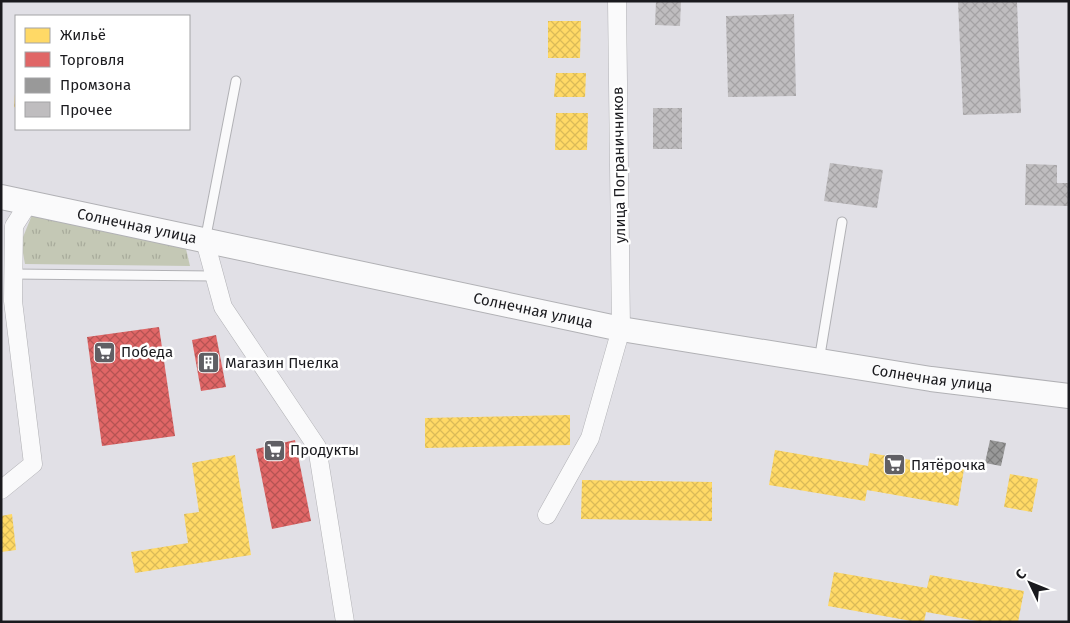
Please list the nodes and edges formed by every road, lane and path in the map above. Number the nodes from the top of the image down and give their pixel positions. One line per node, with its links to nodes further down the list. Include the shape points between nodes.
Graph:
1 (617, 1): 10 (street, улица Пограничников)
2 (236, 81): 6 (lane)
3 (1, 197): 4 (street, Солнечная улица)
4 (28, 204): 6 (street, Солнечная улица); 7 (street, via 14,226)
5 (842, 222): 11 (lane)
6 (205, 241): 8 (street); 10 (street, Солнечная улица)
7 (12, 274): 8 (lane); 9 (street)
8 (214, 276): 15 (street, via 223,307 316,447)
9 (7, 302): 13 (street, via 33,464)
10 (621, 330): 11 (street, Солнечная улица); 14 (street, улица Пограничников, via 590,438)
11 (819, 361): 12 (street, Солнечная улица)
12 (1069, 396)
13 (1, 490)
14 (548, 515)
15 (346, 622)

